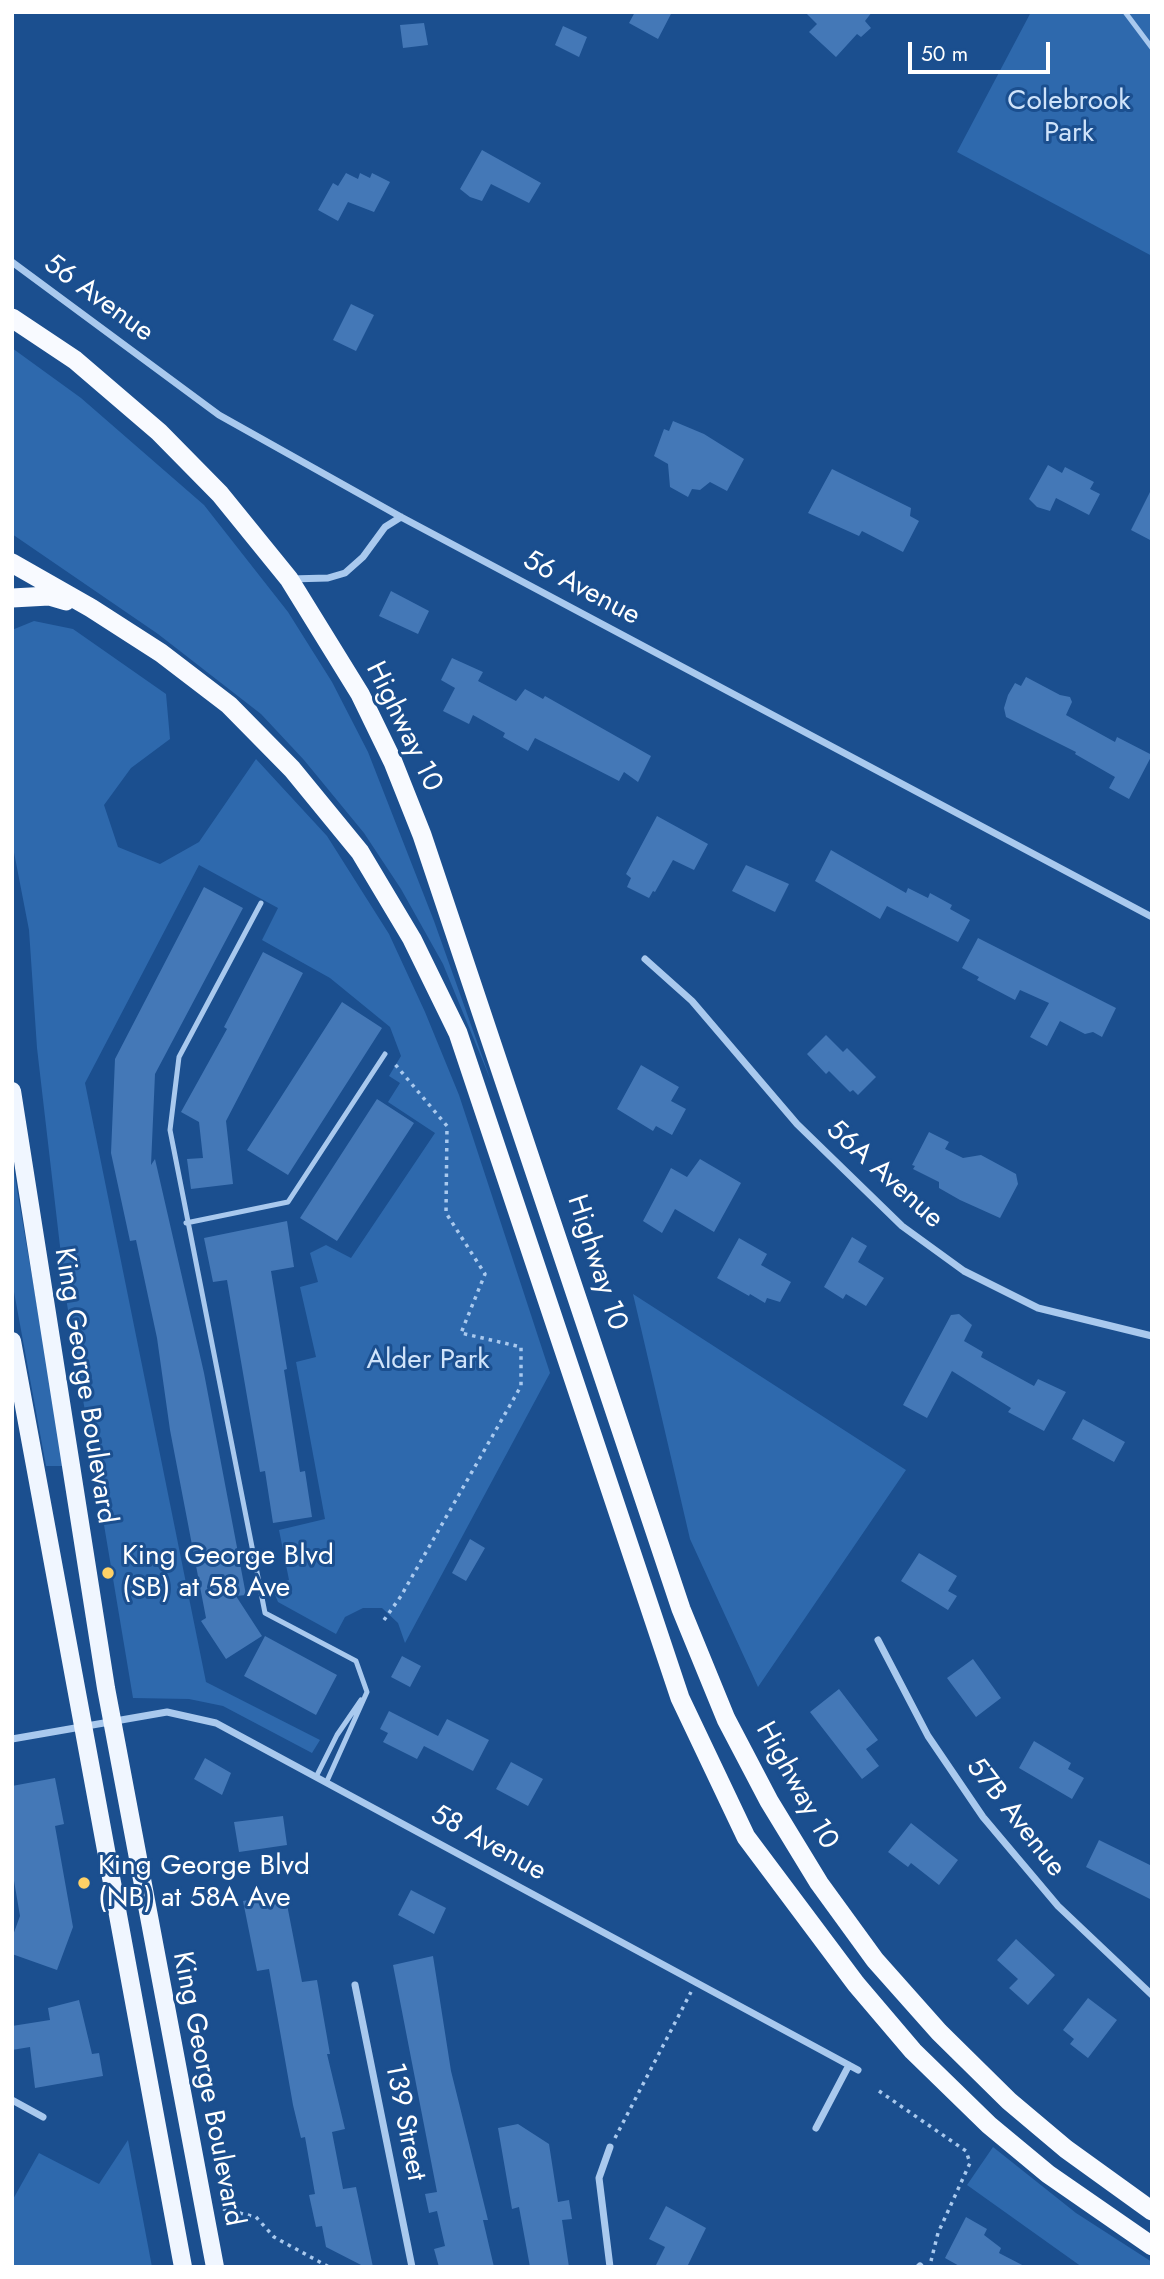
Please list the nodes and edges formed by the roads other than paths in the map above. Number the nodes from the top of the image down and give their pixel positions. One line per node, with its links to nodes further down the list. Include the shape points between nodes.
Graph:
1 (1125, 12): 2 (lane)
2 (1152, 48)
3 (12, 262): 5 (street, 56 Avenue, via 219,415)
4 (12, 318): 7 (highway, Highway 10, via 75,360 159,432 220,494)
5 (401, 517): 7 (street, via 385,527 345,573); 11 (street, 56 Avenue)
6 (12, 563): 9 (highway, Highway 10)
7 (289, 579): 34 (highway, Highway 10, via 360,694 418,823 681,1609 726,1719 819,1883 875,1959 939,2032 1037,2125)
8 (12, 598): 9 (highway, via 49,596)
9 (91, 608): 35 (highway, Highway 10, via 194,676 262,736 360,852 412,939 458,1033 680,1698 746,1837 856,1984 913,2051 1048,2174)
10 (261, 903): 15 (lane, via 179,1057 170,1130)
11 (1152, 917)
12 (645, 959): 16 (street, 56A Avenue, via 692,1001 797,1124 902,1226 964,1271 1038,1308)
13 (385, 1054): 15 (lane, via 288,1202)
14 (12, 1091): 21 (main road, King George Boulevard)
15 (186, 1223): 20 (lane, via 265,1613 355,1661)
16 (1152, 1336)
17 (12, 1341): 18 (main road, King George Boulevard)
18 (16, 1379): 22 (main road, King George Boulevard)
19 (878, 1640): 27 (street, 57B Avenue, via 928,1737 983,1817 1058,1906)
20 (367, 1692): 24 (lane, via 337,1735); 25 (lane)
21 (111, 1720): 22 (street, 58 Avenue); 24 (street, 58 Avenue, via 167,1712 216,1723); 37 (main road, King George Boulevard)
22 (83, 1725): 23 (street, 58 Avenue); 36 (main road, King George Boulevard)
23 (12, 1739)
24 (317, 1775): 25 (street, 58 Avenue)
25 (327, 1781): 28 (street, 58 Avenue)
26 (355, 1986): 38 (street, 139 Street)
27 (1152, 1996)
28 (849, 2065): 29 (street, 58 Avenue); 32 (street)
29 (858, 2070)
30 (12, 2100): 31 (street)
31 (43, 2117)
32 (816, 2129)
33 (610, 2147): 39 (street, via 599,2178)
34 (1152, 2211)
35 (1152, 2246)
36 (183, 2267)
37 (215, 2267)
38 (412, 2267)
39 (610, 2267)

